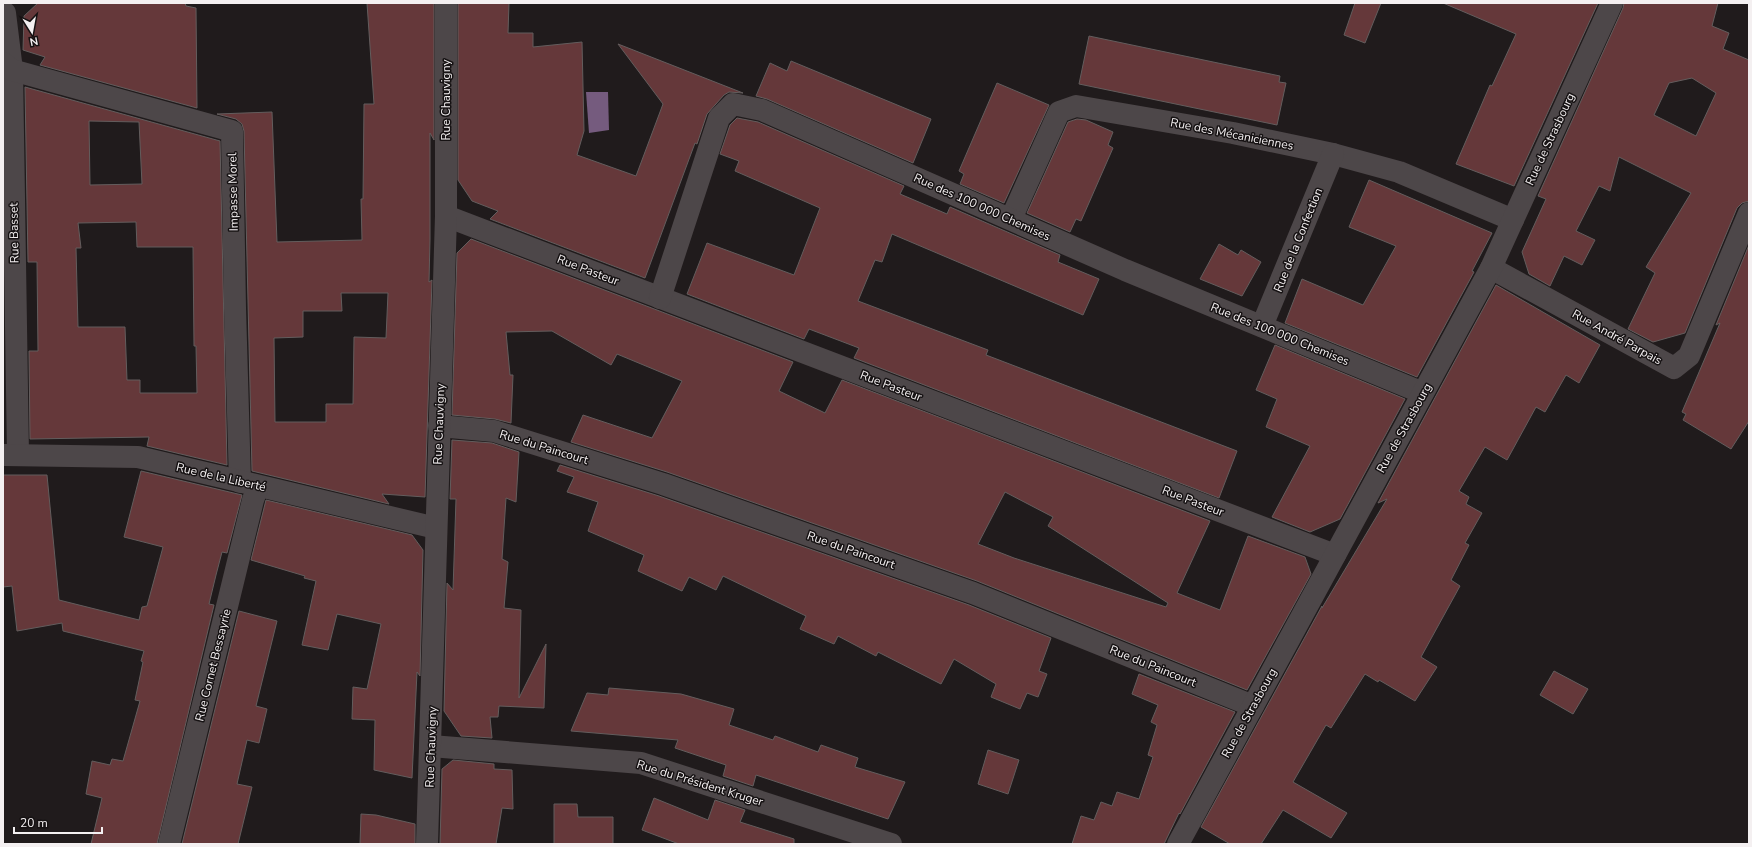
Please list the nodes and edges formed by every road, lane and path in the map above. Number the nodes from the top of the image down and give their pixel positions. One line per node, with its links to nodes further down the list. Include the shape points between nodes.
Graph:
1 (446, 3): 7 (street, Rue Chauvigny)
2 (1612, 3): 9 (street, Rue de Strasbourg)
3 (8, 10): 4 (street, Rue Basset)
4 (7, 66): 15 (street, Rue Basset); 16 (street, Impasse Morel, via 232,131 235,308)
5 (1333, 154): 8 (street, Rue des Mécaniciennes, via 1233,133 1076,106 1059,112); 9 (street, Rue des Mécaniciennes, via 1398,172); 12 (street, Rue de la Confection)
6 (1749, 214): 10 (street, Rue André Parpais, via 1689,356 1674,368)
7 (446, 216): 11 (street, Rue Pasteur); 14 (street, Rue Chauvigny)
8 (1011, 220): 11 (street, Rue des 100 000 Chemises, via 762,110 733,104 719,118); 12 (street, Rue des 100 000 Chemises)
9 (1513, 220): 10 (street, Rue de Strasbourg)
10 (1491, 268): 13 (street, Rue de Strasbourg)
11 (660, 298): 18 (street, Rue Pasteur)
12 (1262, 326): 13 (street, Rue des 100 000 Chemises)
13 (1423, 393): 18 (street, Rue de Strasbourg)
14 (439, 426): 17 (street, Rue Chauvigny); 19 (street, Rue du Paincourt, via 494,431 663,484 973,593)
15 (10, 455): 16 (street, Rue de la Liberté, via 138,457)
16 (249, 484): 17 (street, Rue de la Liberté); 21 (street, Rue Cornet Bessayrie, via 251,508)
17 (436, 528): 20 (street, Rue Chauvigny)
18 (1335, 555): 19 (street, Rue de Strasbourg)
19 (1253, 706): 24 (street, Rue de Strasbourg)
20 (431, 746): 22 (street, Rue Chauvigny); 23 (street, Rue du Président Kruger, via 641,763)
21 (169, 844)
22 (427, 844)
23 (891, 844)
24 (1179, 844)

